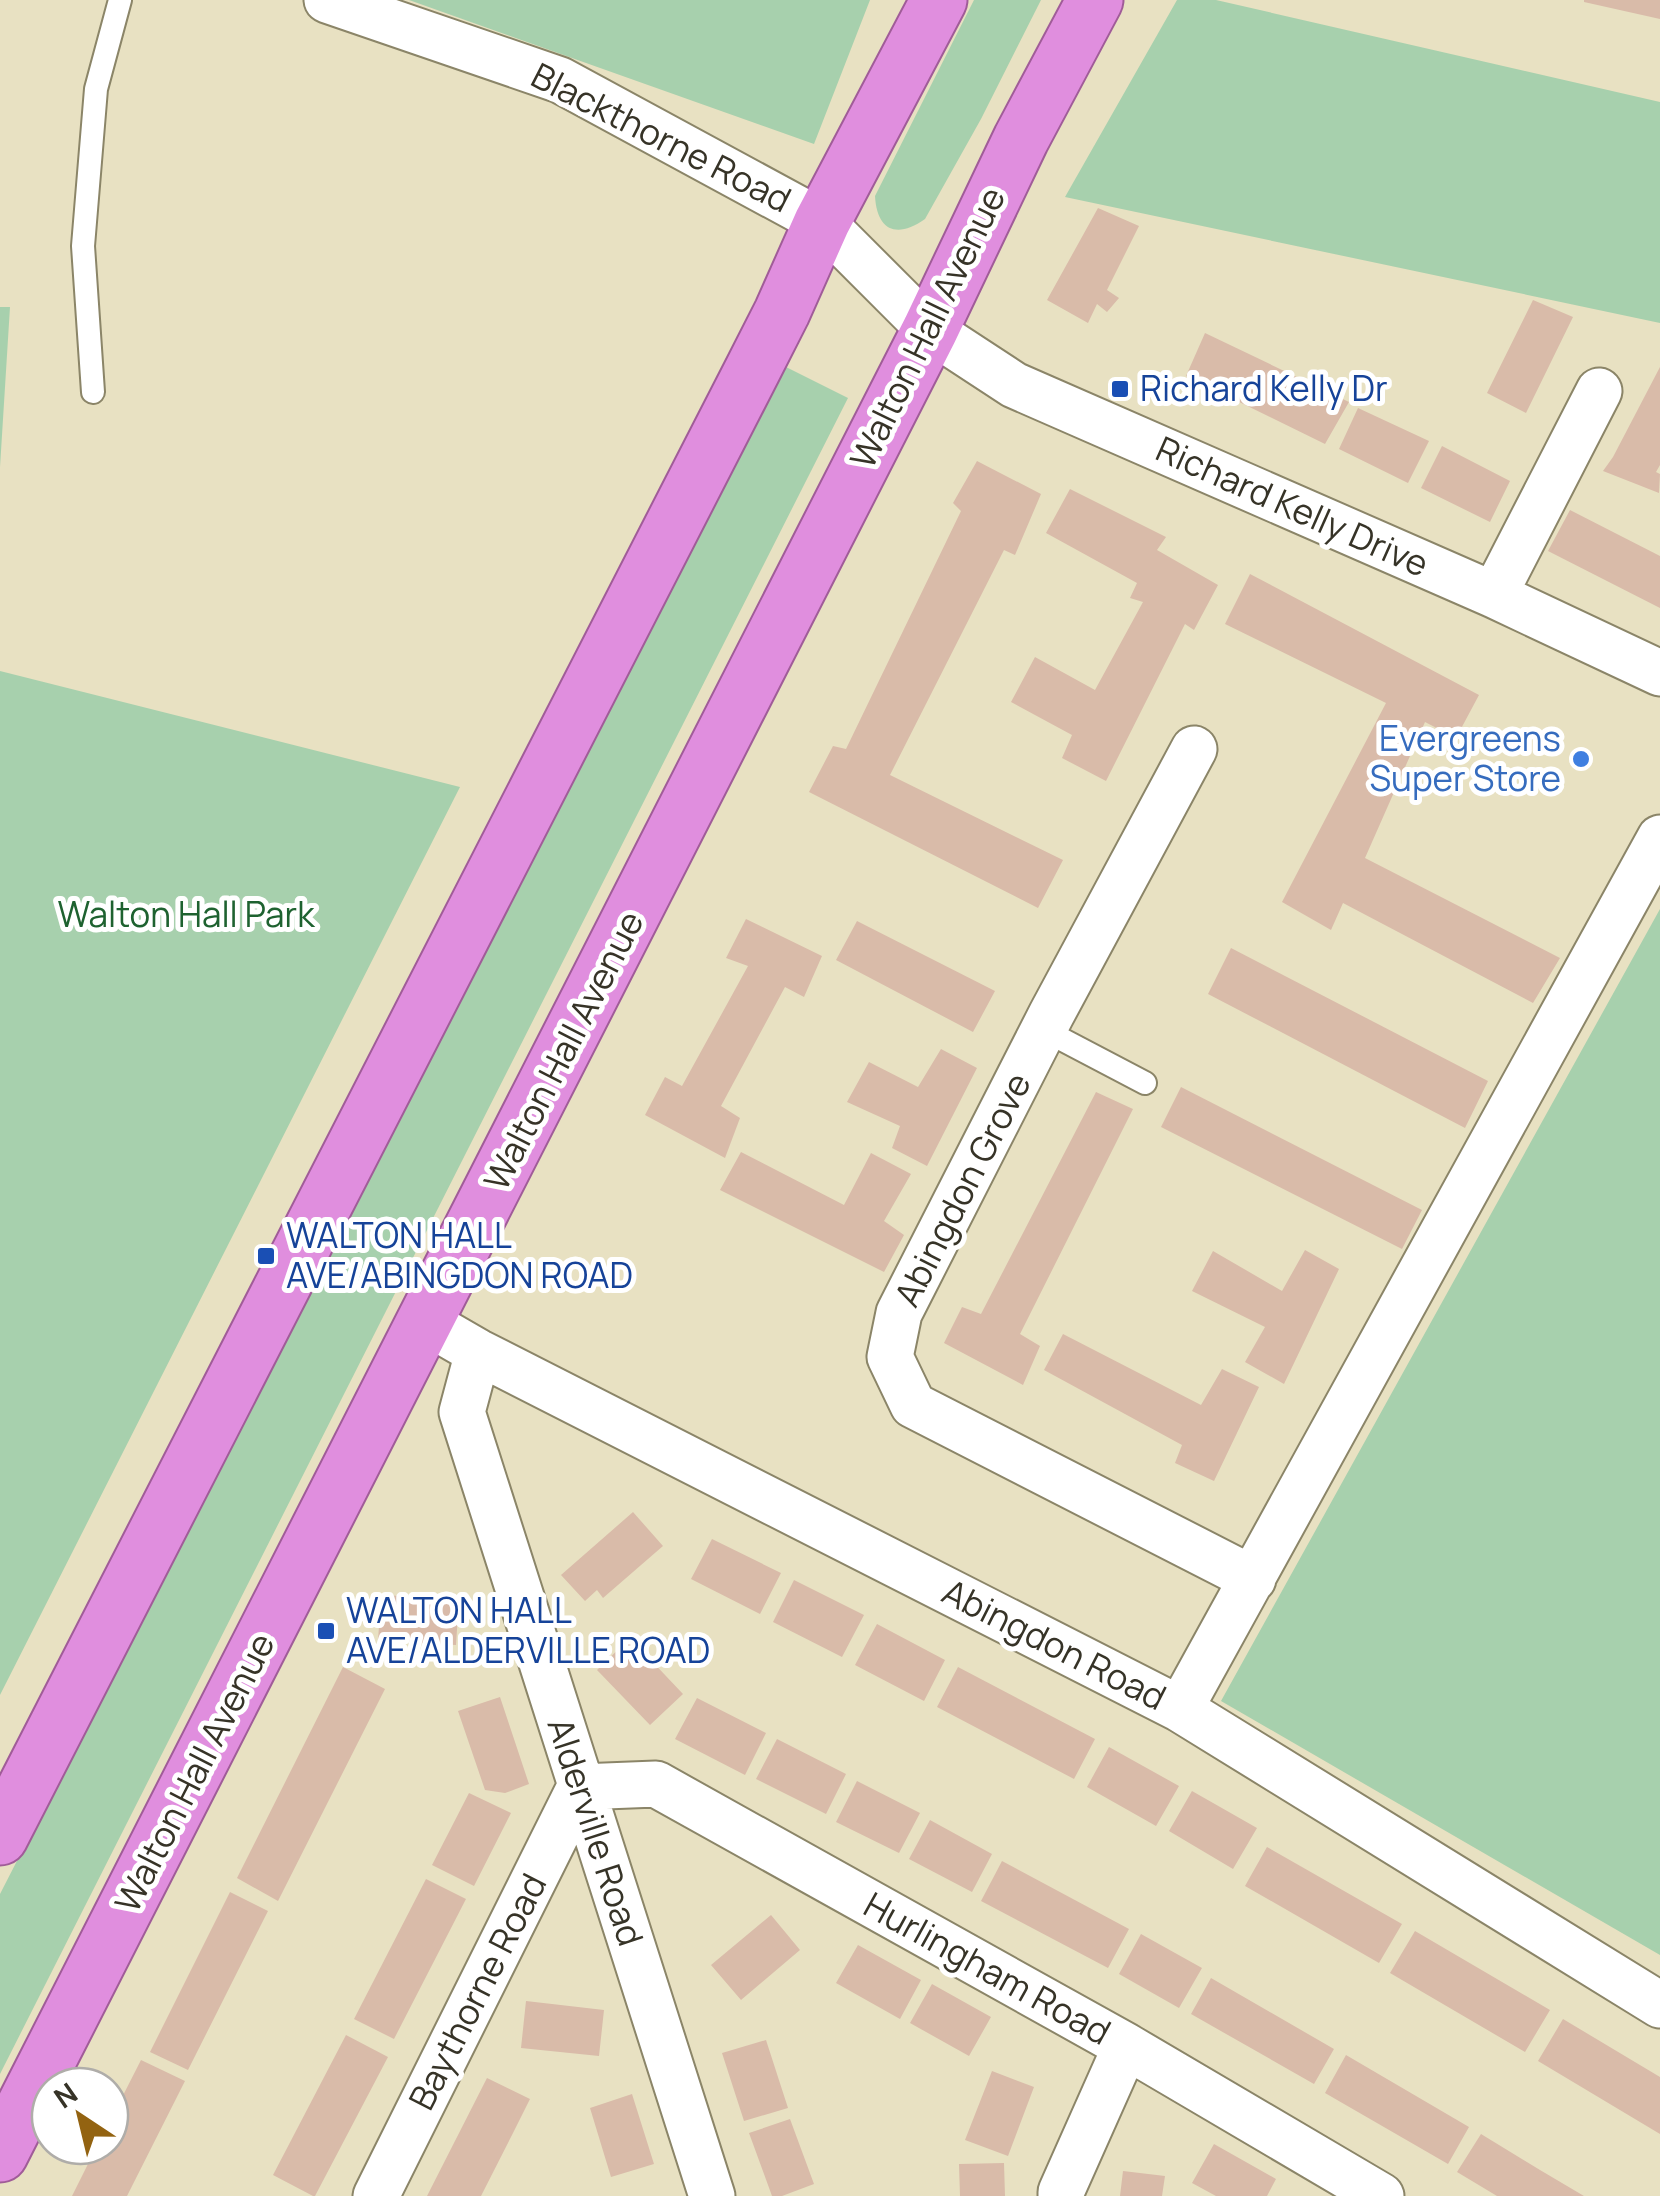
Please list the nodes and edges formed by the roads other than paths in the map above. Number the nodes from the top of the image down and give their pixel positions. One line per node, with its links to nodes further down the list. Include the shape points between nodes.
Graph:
1 (120, 0): 8 (lane, via 96,89 83,246)
2 (327, 0): 5 (street, Blackthorne Road, via 560,80)
3 (939, 0): 5 (highway)
4 (1095, 0): 6 (highway, Walton Hall Avenue)
5 (822, 222): 6 (street, Blackthorne Road); 20 (highway, via 757,361)
6 (930, 330): 9 (street, Richard Kelly Drive, via 1014,385); 15 (highway, Walton Hall Avenue)
7 (1598, 391): 9 (street)
8 (92, 392)
9 (1494, 595): 10 (street, Richard Kelly Drive)
10 (1660, 673)
11 (1194, 748): 13 (street, Abingdon Grove)
12 (1660, 838): 17 (street)
13 (1044, 1030): 14 (lane); 17 (street, Abingdon Grove, via 899,1313 890,1357 913,1405)
14 (1144, 1083)
15 (426, 1322): 16 (street, Abingdon Road); 23 (highway, Walton Hall Avenue)
16 (478, 1352): 18 (street, Abingdon Road); 19 (street, Alderville Road, via 462,1412)
17 (1253, 1579): 18 (street)
18 (1180, 1709): 21 (street, Abingdon Road)
19 (580, 1787): 22 (street, Hurlingham Road, via 656,1784); 24 (street, Baythorne Road); 25 (street, Alderville Road)
20 (0, 1837)
21 (1660, 2005)
22 (1126, 2046): 26 (street); 27 (street, Hurlingham Road)
23 (0, 2154)
24 (376, 2196)
25 (712, 2196)
26 (1061, 2196)
27 (1381, 2196)

